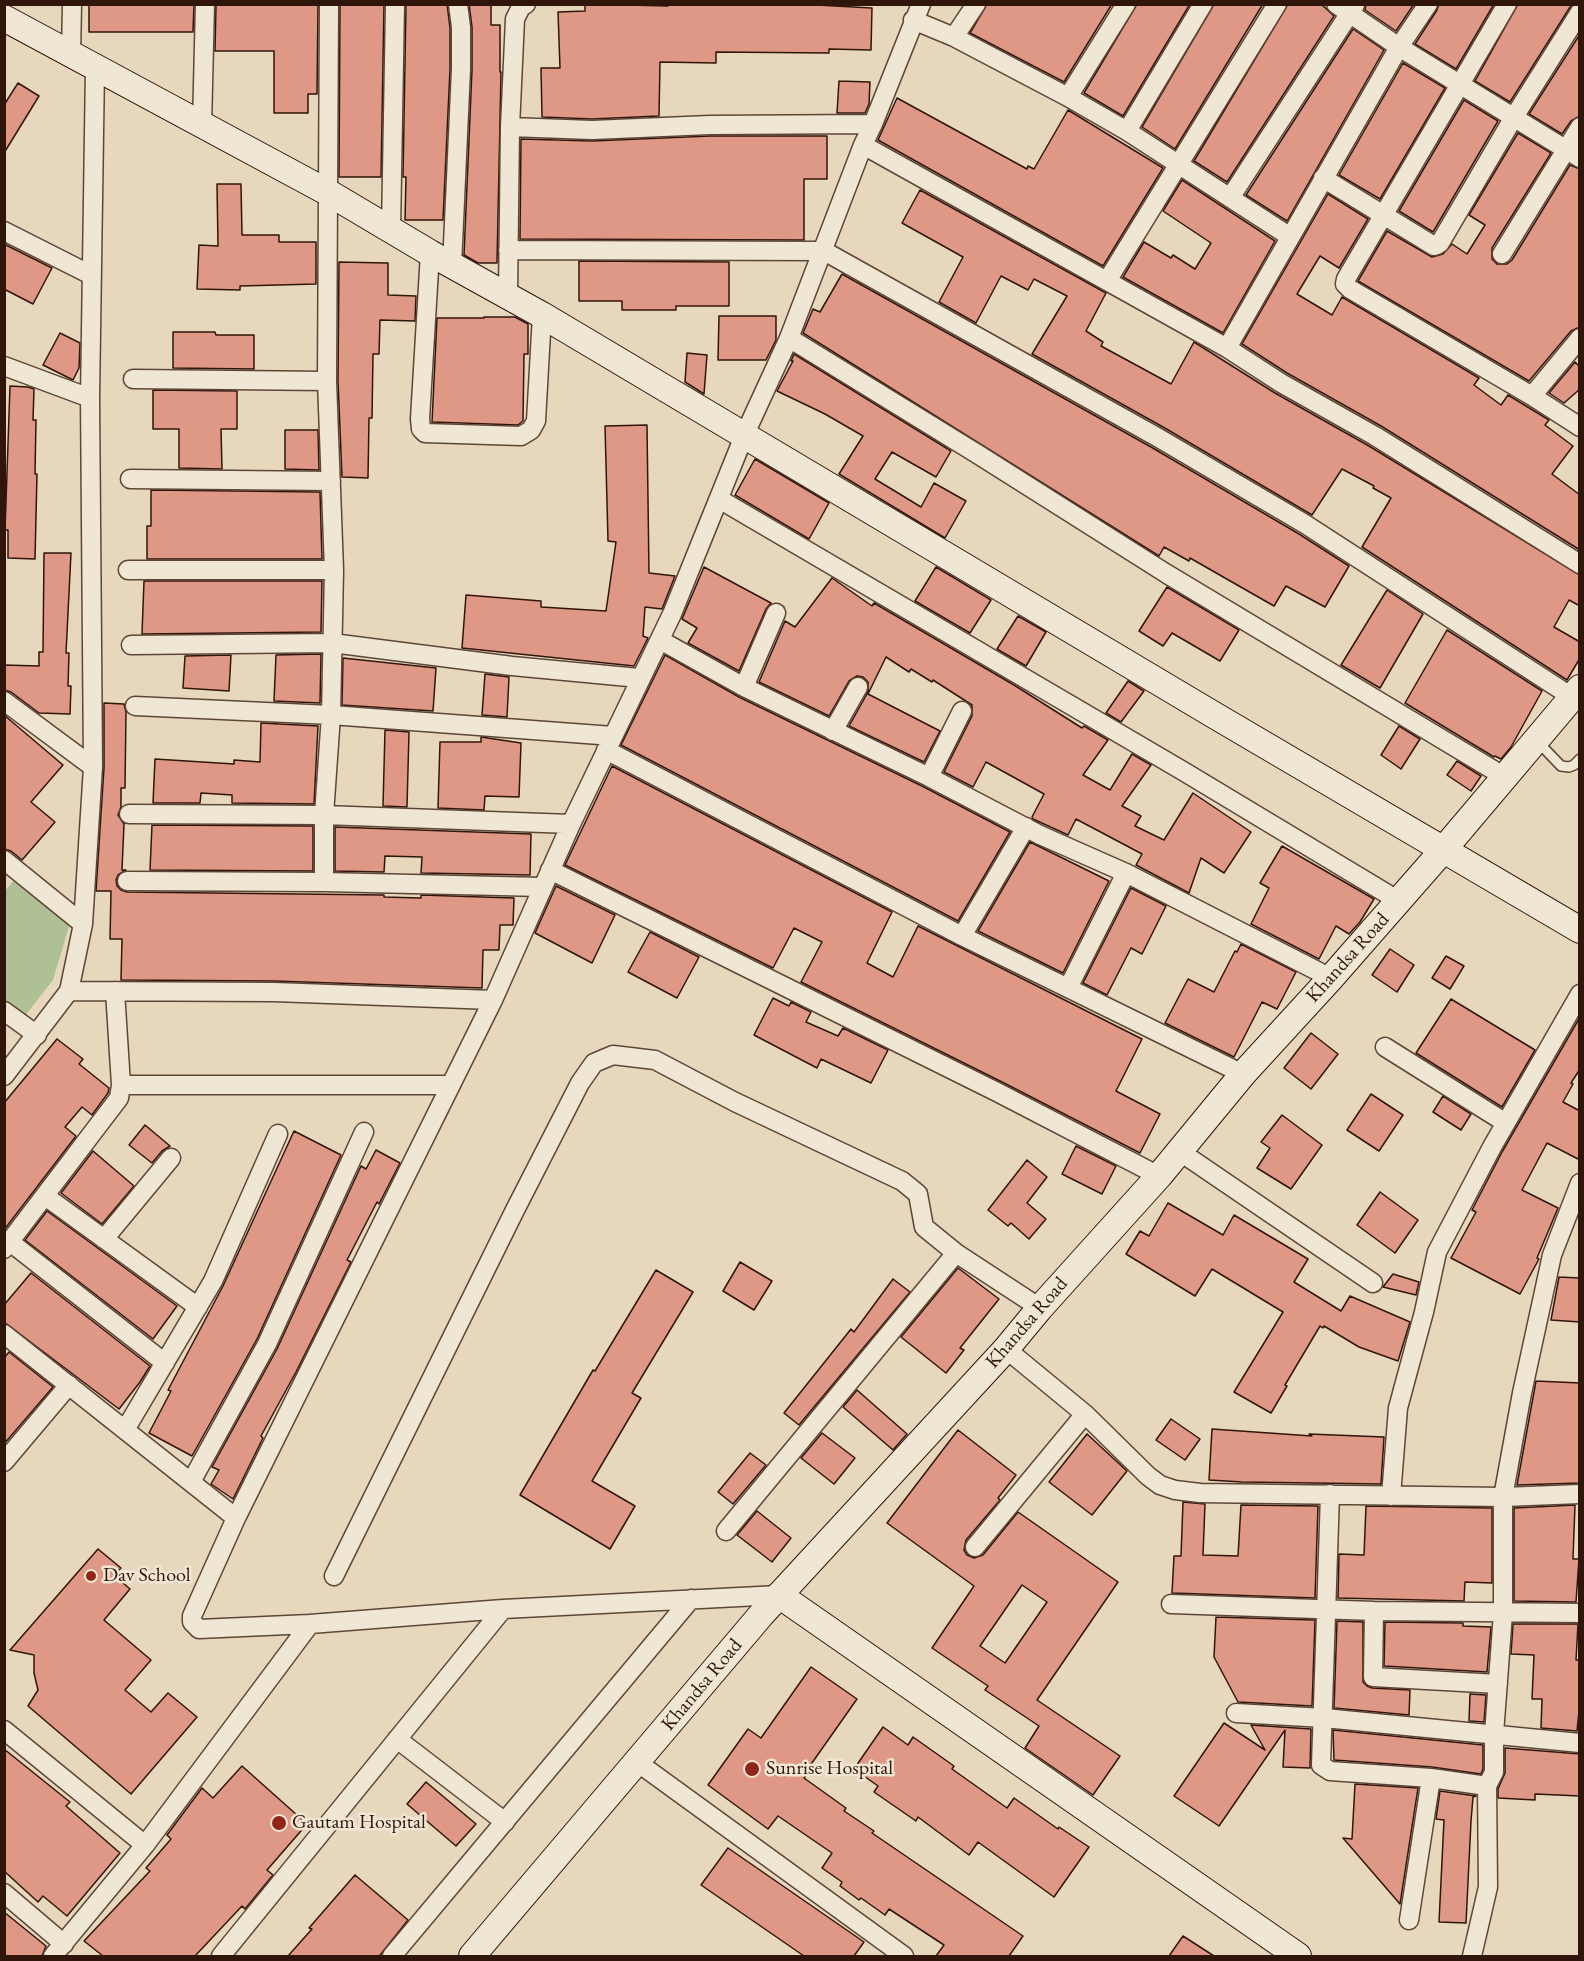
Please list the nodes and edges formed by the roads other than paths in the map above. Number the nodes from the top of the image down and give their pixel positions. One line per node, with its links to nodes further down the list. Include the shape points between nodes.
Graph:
1 (72, 4): 19 (street)
2 (205, 4): 25 (street)
3 (329, 4): 33 (street)
4 (395, 4): 36 (street)
5 (458, 4): 42 (street, via 462,69)
6 (526, 4): 27 (street, via 515,19)
7 (976, 4): 17 (street)
8 (1126, 4): 22 (street)
9 (1203, 4): 28 (street)
10 (1277, 4): 31 (street)
11 (1428, 4): 18 (street)
12 (1507, 4): 21 (street)
13 (1347, 8): 18 (street); 34 (street)
14 (917, 12): 17 (street); 24 (street)
15 (1580, 12): 23 (street)
16 (12, 15): 19 (street)
17 (954, 37): 22 (street)
18 (1399, 47): 21 (street); 32 (street)
19 (71, 55): 20 (street)
20 (95, 68): 25 (street); 43 (street)
21 (1460, 84): 23 (street); 35 (street)
22 (1068, 97): 28 (street)
23 (1514, 117): 30 (street); 35 (street, via 1440,243 1434,246)
24 (873, 124): 27 (street, via 722,124 592,130); 29 (street)
25 (202, 126): 33 (street)
26 (1580, 126): 30 (street)
27 (510, 127): 39 (street)
28 (1127, 131): 31 (street)
29 (862, 145): 40 (street); 44 (street)
30 (1572, 153): 41 (street)
31 (1179, 164): 34 (street); 44 (street)
32 (1323, 178): 35 (street); 38 (street)
33 (329, 193): 36 (street); 52 (street)
34 (1230, 198): 38 (street)
35 (1383, 217): 53 (street, via 1346,279 1346,286)
36 (391, 230): 42 (street)
37 (4, 231): 43 (street)
38 (1289, 236): 49 (street)
39 (508, 250): 40 (street); 45 (street)
40 (824, 251): 47 (street); 70 (street, via 1157,437)
41 (1502, 254)
42 (441, 259): 45 (street); 46 (street, via 420,419 425,433 521,436 531,430 536,421)
43 (91, 275): 54 (street)
44 (1107, 281): 49 (street)
45 (508, 296): 46 (street)
46 (542, 315): 56 (street)
47 (789, 338): 56 (street); 81 (street, via 1167,574)
48 (1580, 338): 53 (street)
49 (1227, 348): 60 (street)
50 (4, 366): 54 (street)
51 (133, 378): 52 (street)
52 (327, 381): 58 (street)
53 (1532, 396): 55 (street)
54 (90, 398): 79 (street)
55 (1580, 427)
56 (744, 436): 59 (street); 86 (street)
57 (130, 480): 58 (street)
58 (331, 481): 62 (street)
59 (719, 499): 64 (street); 92 (street)
60 (1580, 564)
61 (128, 570): 62 (street)
62 (334, 570): 65 (street)
63 (776, 614): 68 (street)
64 (660, 640): 67 (street); 68 (street)
65 (332, 643): 66 (street); 67 (street); 74 (street)
66 (130, 645)
67 (639, 678): 77 (street)
68 (744, 687): 75 (street)
69 (858, 687): 75 (street)
70 (1576, 692): 76 (street, Khandsa Road)
71 (4, 701): 79 (street)
72 (135, 706): 74 (street)
73 (962, 711): 80 (street)
74 (331, 716): 77 (street); 83 (street)
75 (833, 731): 80 (street)
76 (1536, 740): 78 (lane, via 1561,766 1569,767); 81 (street, Khandsa Road)
77 (610, 743): 84 (street); 95 (street)
78 (1580, 759)
79 (93, 766): 93 (street)
80 (930, 777): 85 (street)
81 (1505, 777): 86 (street, Khandsa Road)
82 (129, 814): 83 (street)
83 (324, 815): 84 (street); 91 (street)
84 (571, 824): 89 (street)
85 (1026, 827): 88 (street); 95 (street)
86 (1444, 849): 92 (street, Khandsa Road); 94 (street)
87 (4, 860): 93 (street)
88 (1126, 873): 96 (street); 97 (street)
89 (546, 879): 91 (street); 101 (street); 114 (street, via 997,1092)
90 (126, 881): 91 (street)
91 (324, 882)
92 (1399, 901): 96 (street, Khandsa Road)
93 (83, 924): 98 (street)
94 (1580, 930)
95 (962, 936): 97 (street)
96 (1331, 978): 105 (street, Khandsa Road)
97 (1068, 988): 105 (street)
98 (69, 991): 99 (street); 103 (street)
99 (114, 991): 101 (street); 107 (street)
100 (1580, 994): 109 (street)
101 (493, 1000): 108 (street)
102 (4, 1011): 103 (street)
103 (37, 1035): 106 (street)
104 (1385, 1047): 109 (street)
105 (1243, 1074): 112 (street, Khandsa Road)
106 (4, 1076)
107 (121, 1085): 108 (street); 116 (street, via 119,1098)
108 (451, 1085): 135 (street)
109 (1506, 1123): 133 (street, via 1437,1252 1398,1408)
110 (364, 1132): 130 (street, via 267,1344)
111 (278, 1134): 121 (street)
112 (1179, 1151): 114 (street, Khandsa Road); 120 (street)
113 (171, 1158): 117 (street)
114 (1159, 1176): 122 (street, Khandsa Road)
115 (1580, 1183): 134 (street, via 1552,1255)
116 (45, 1196): 117 (street); 118 (street)
117 (104, 1239): 121 (street)
118 (7, 1246): 125 (street)
119 (956, 1253): 122 (street); 136 (street); 138 (street, via 924,1227 918,1194 886,1173 655,1060 613,1055 594,1063 515,1210)
120 (1373, 1283)
121 (198, 1307): 125 (street)
122 (1040, 1308): 124 (street, Khandsa Road)
123 (4, 1334): 126 (street)
124 (1006, 1349): 127 (street); 139 (street, Khandsa Road)
125 (165, 1363): 128 (street)
126 (69, 1385): 128 (street); 129 (street)
127 (1084, 1414): 131 (street, via 1148,1476 1175,1490); 137 (street)
128 (125, 1430): 130 (street)
129 (4, 1462)
130 (191, 1482): 135 (street)
131 (1330, 1494): 133 (street); 143 (street)
132 (1580, 1494): 134 (street)
133 (1391, 1496): 134 (street)
134 (1503, 1497): 145 (street)
135 (236, 1518): 147 (street, via 192,1616 194,1626 199,1629)
136 (726, 1531)
137 (975, 1546)
138 (334, 1576)
139 (779, 1595): 140 (street); 155 (street, Khandsa Road); 167 (street)
140 (691, 1599): 142 (street); 158 (street)
141 (1172, 1604): 143 (street)
142 (503, 1609): 147 (street); 153 (street)
143 (1327, 1609): 144 (street); 150 (street)
144 (1374, 1611): 145 (street); 148 (street, via 1373,1677)
145 (1503, 1613): 146 (street); 148 (street)
146 (1580, 1613)
147 (310, 1624): 159 (street)
148 (1498, 1684): 152 (street)
149 (1236, 1713): 150 (street)
150 (1324, 1718): 152 (street); 156 (street, via 1321,1765 1330,1772)
151 (4, 1730): 159 (street)
152 (1494, 1734): 154 (street); 157 (street, via 1494,1772)
153 (397, 1739): 158 (street); 163 (street)
154 (1580, 1743)
155 (637, 1762): 165 (street, Khandsa Road); 166 (street)
156 (1431, 1778): 157 (street); 161 (street)
157 (1487, 1786): 168 (street, via 1488,1887)
158 (505, 1822): 164 (street)
159 (145, 1845): 162 (street)
160 (4, 1893): 162 (street)
161 (1410, 1920)
162 (59, 1950)
163 (221, 1956)
164 (392, 1956)
165 (472, 1956)
166 (904, 1956)
167 (1298, 1956)
168 (1472, 1956)

